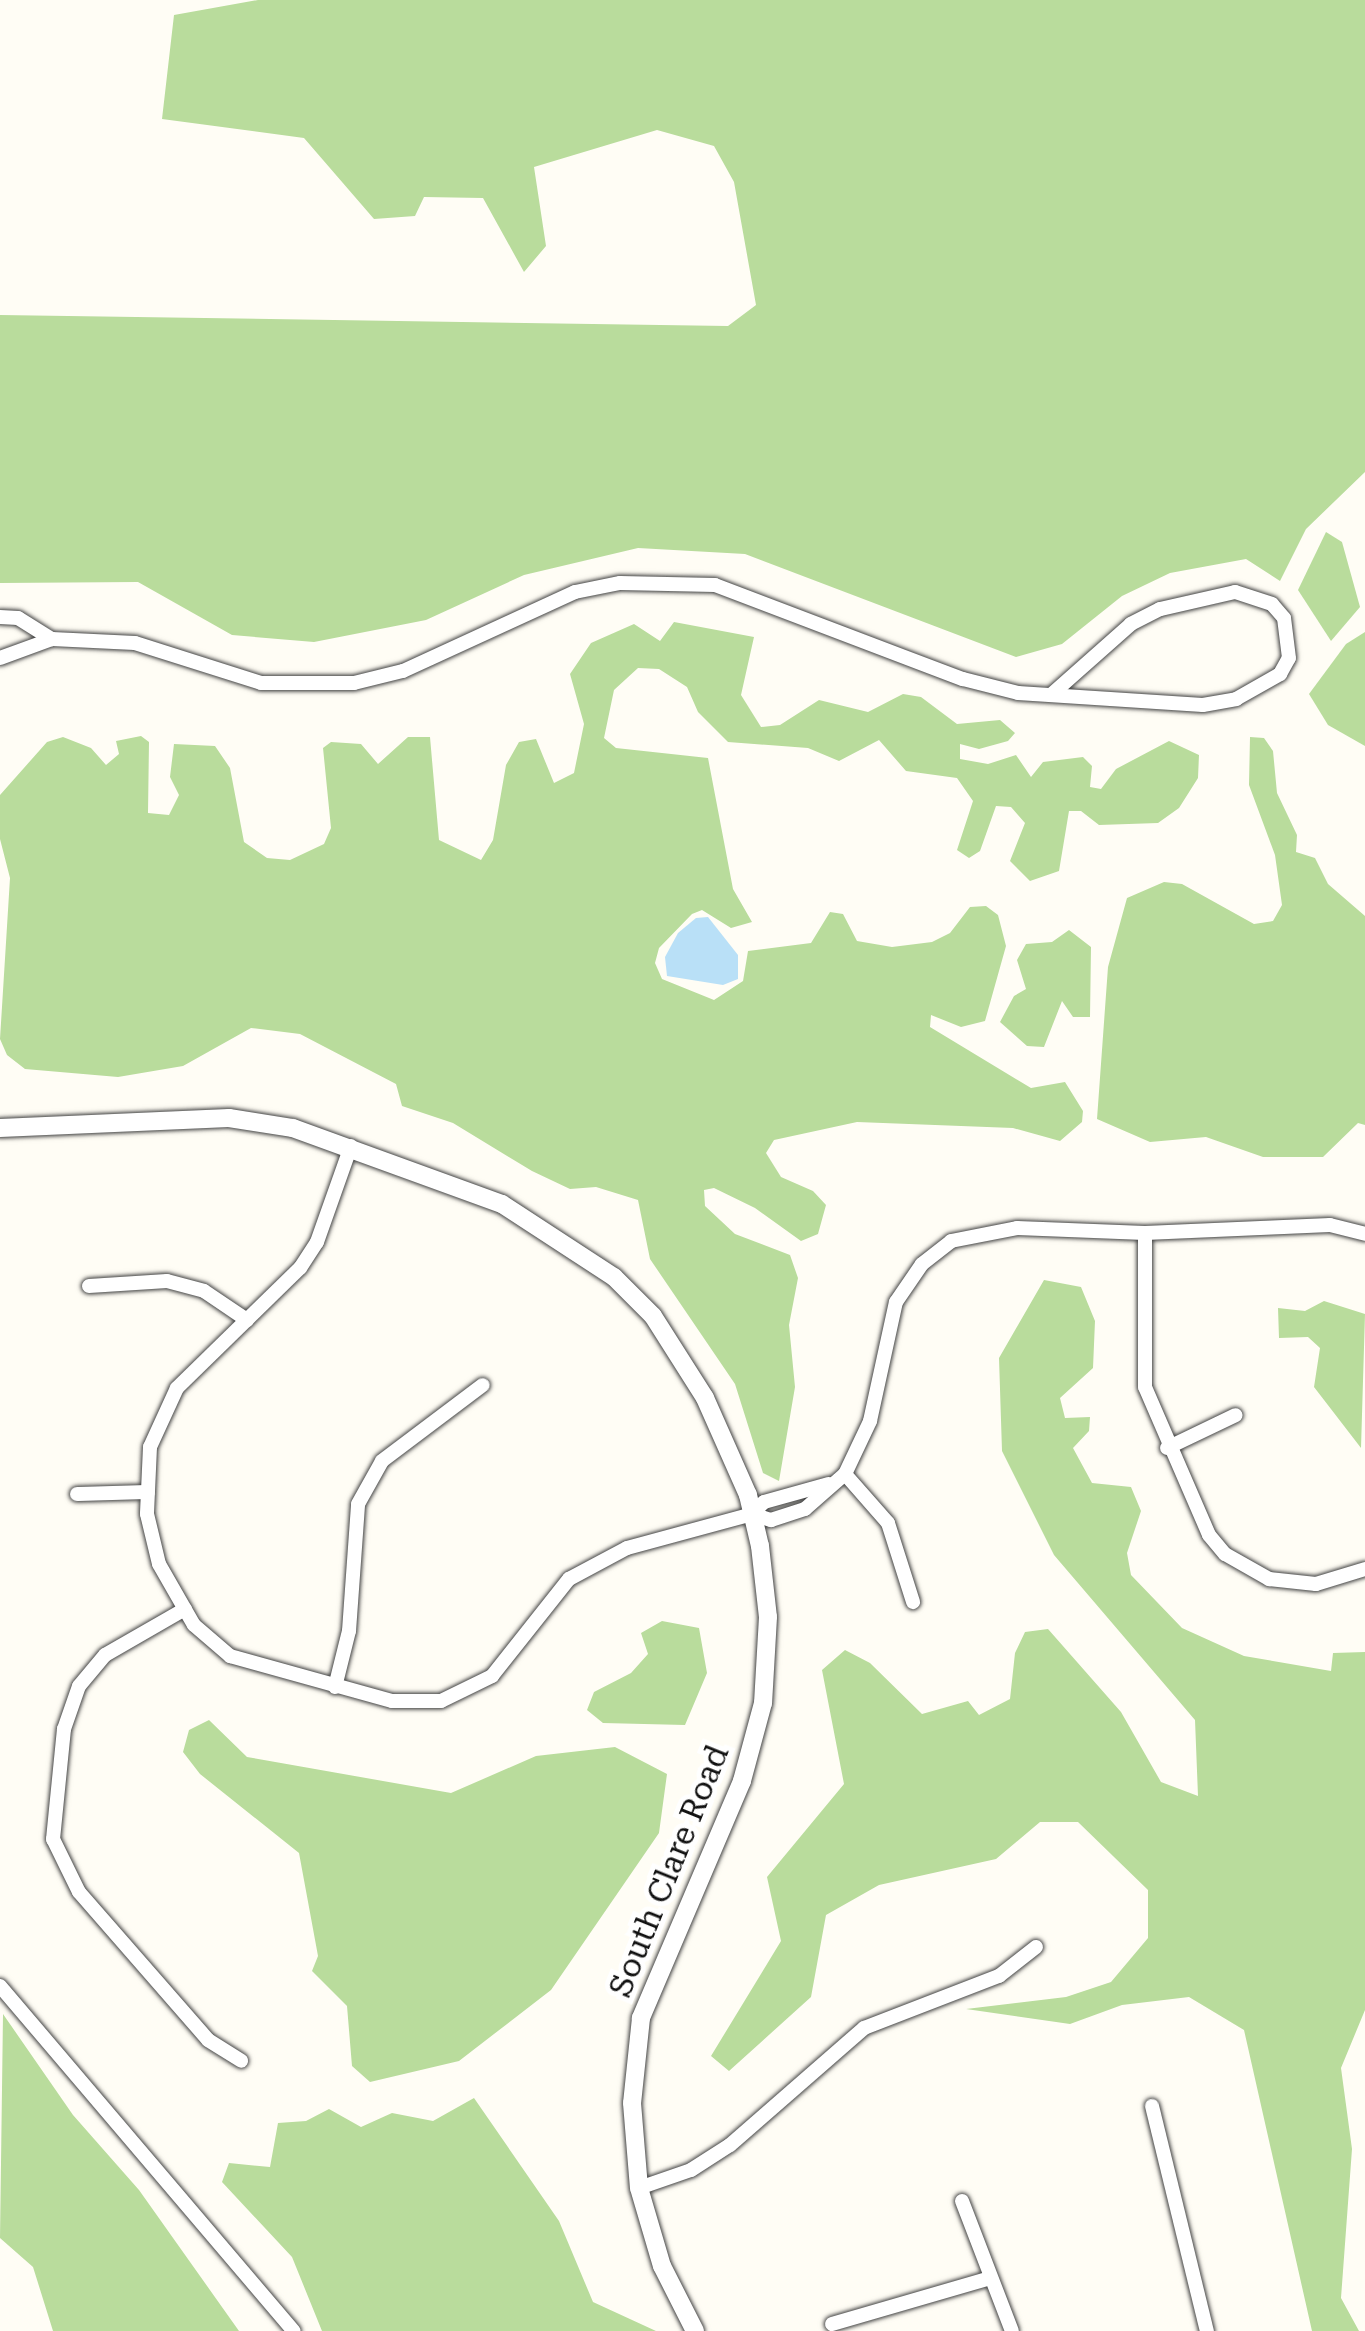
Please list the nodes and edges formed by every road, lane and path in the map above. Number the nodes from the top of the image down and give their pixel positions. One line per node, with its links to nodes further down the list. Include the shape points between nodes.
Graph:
1 (0, 617): 2 (street, via 18,618)
2 (52, 639): 3 (street); 4 (street, via 135,643 261,683 354,683 403,671 575,592 620,583 715,585 963,679 1018,693)
3 (0, 658)
4 (1053, 693): 4 (street, via 1124,704 1236,699 1280,674 1289,658 1284,618 1272,604 1235,592 1160,609 1131,624)
5 (0, 1128): 6 (street, South Clare Road, via 230,1118)
6 (351, 1146): 10 (street, via 317,1242); 17 (street, South Clare Road, via 502,1204 614,1277 653,1316 705,1398)
7 (1145, 1232): 8 (street, via 1313,1225); 13 (street, via 1145,1386); 14 (street, via 996,1228 934,1252 896,1302 870,1421)
8 (1365, 1234)
9 (89, 1286): 10 (street, via 167,1281 204,1291)
10 (246, 1320): 15 (street, via 177,1388 150,1447)
11 (482, 1384): 21 (street, via 382,1461 358,1504 349,1631)
12 (1236, 1414): 13 (street)
13 (1167, 1448): 18 (street, via 1210,1535 1246,1569 1316,1584)
14 (844, 1474): 17 (street, via 764,1502); 19 (street, via 888,1524)
15 (148, 1492): 16 (street); 20 (street, via 159,1564)
16 (76, 1494)
17 (752, 1514): 21 (street, via 627,1548 569,1579 492,1676 441,1700 392,1701); 26 (street, South Clare Road, via 768,1617 762,1703 742,1781 641,2018 632,2104)
18 (1365, 1569)
19 (912, 1602)
20 (185, 1609): 21 (street, via 230,1656); 24 (street, via 104,1655 78,1686 64,1729 53,1839 79,1892 208,2040)
21 (335, 1687)
22 (1036, 1947): 26 (street, via 999,1976 864,2028 730,2146 692,2170)
23 (0, 1986): 30 (street)
24 (241, 2062)
25 (1152, 2106): 33 (street)
26 (639, 2188): 31 (street, South Clare Road, via 662,2266)
27 (962, 2201): 28 (street)
28 (990, 2278): 29 (street); 32 (street)
29 (832, 2324)
30 (294, 2331)
31 (696, 2331)
32 (1012, 2331)
33 (1207, 2331)

